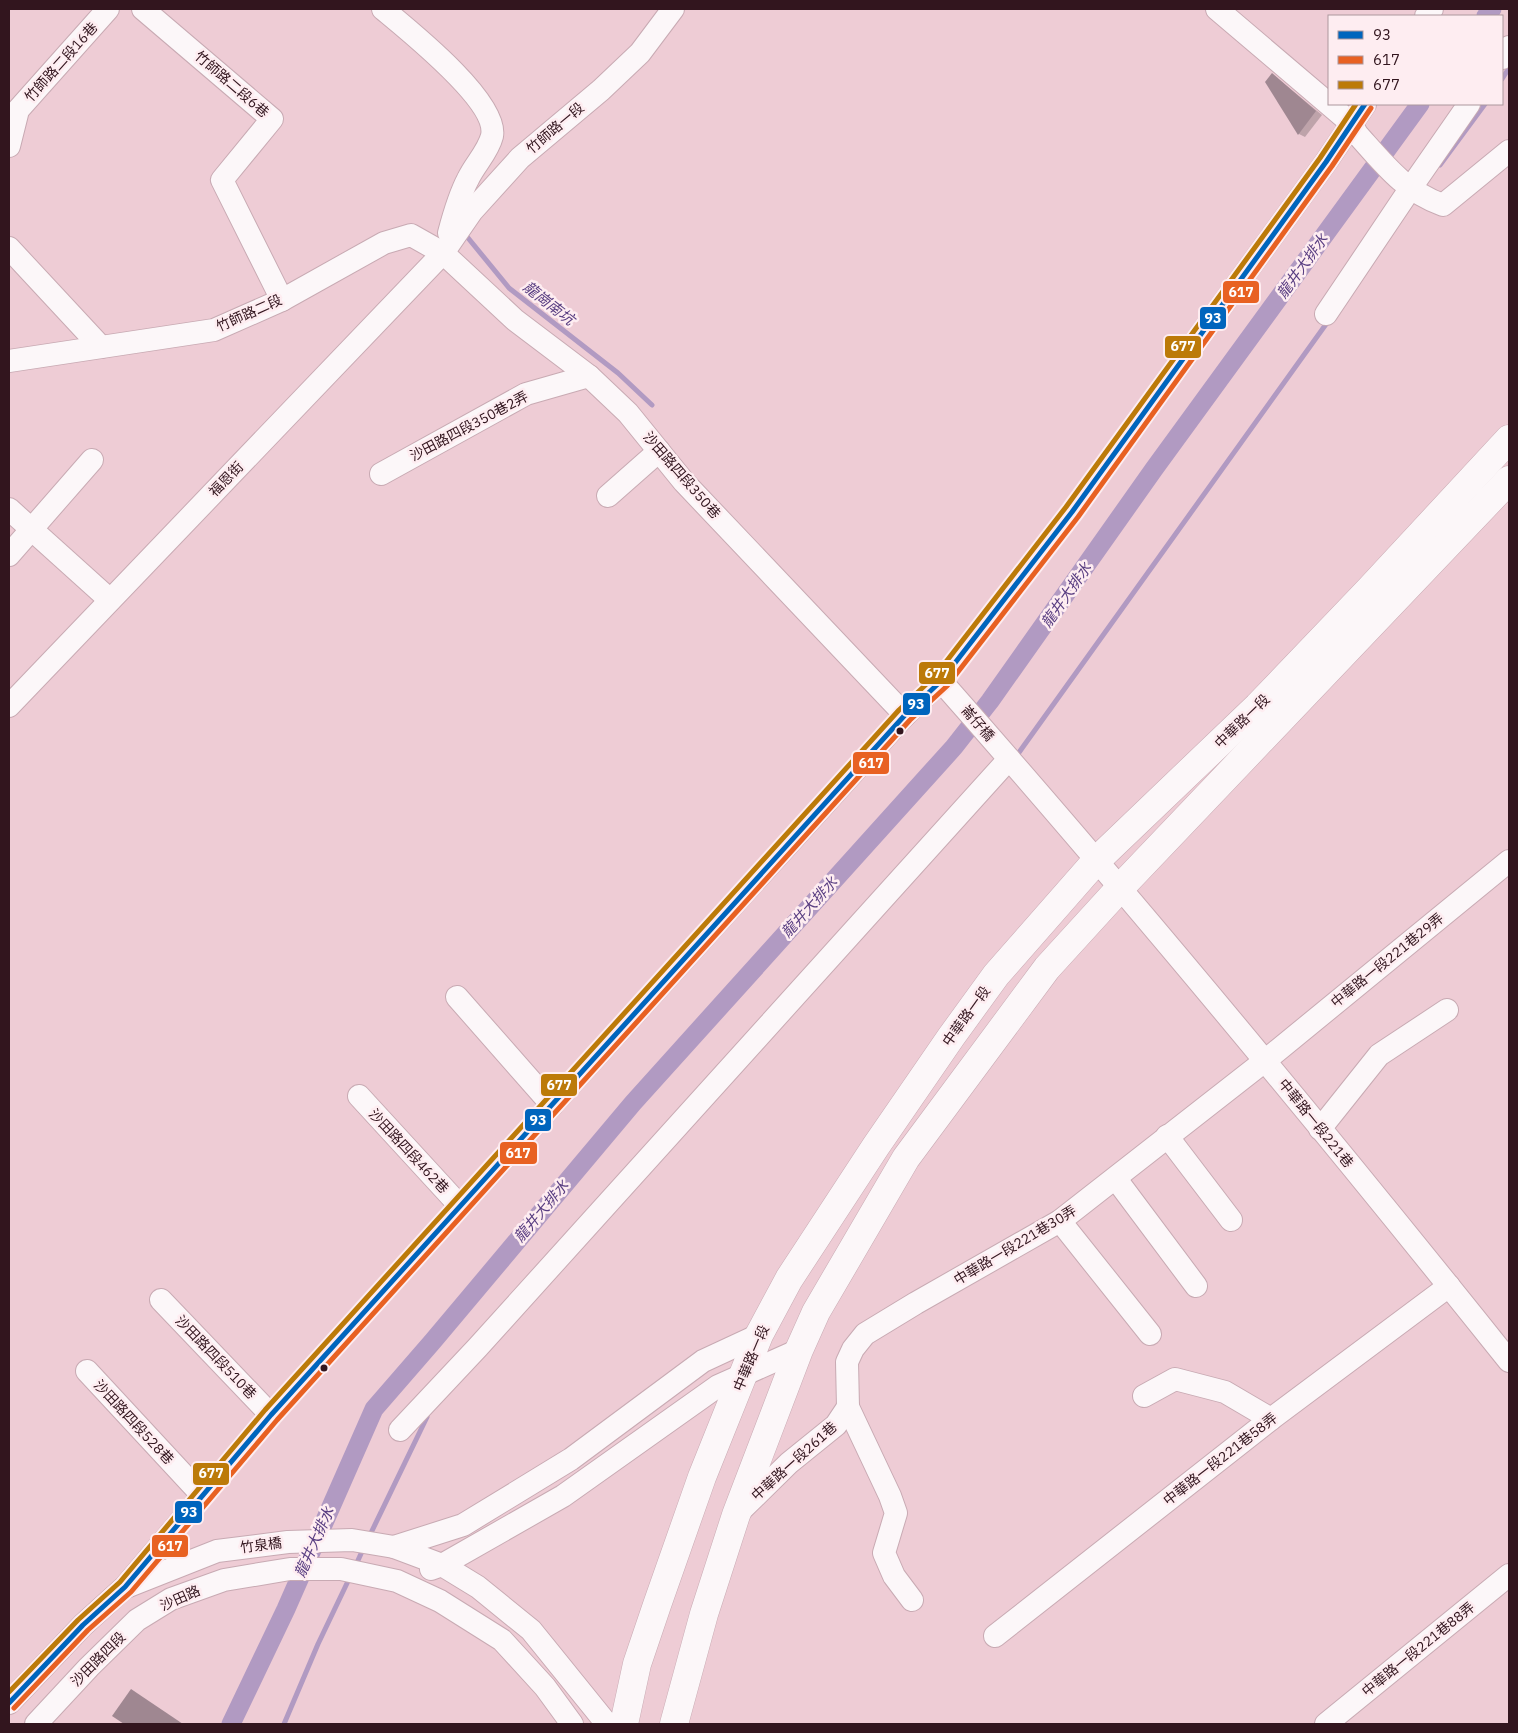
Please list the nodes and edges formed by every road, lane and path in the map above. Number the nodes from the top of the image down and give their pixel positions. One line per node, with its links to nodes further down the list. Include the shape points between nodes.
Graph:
1 (108, 9): 9 (street, 竹師路二段16巷, via 18,110)
2 (143, 9): 14 (street, 竹師路二段6巷, via 272,119 222,180)
3 (383, 9): 13 (street, via 446,63 483,106 490,119 492,135 460,198)
4 (673, 9): 13 (street, 竹師路一段, via 640,53 602,90 520,158 472,210)
5 (1217, 9): 8 (street)
6 (1365, 105): 8 (street)
7 (1468, 105): 11 (street)
8 (1354, 128): 11 (street); 29 (street, via 1072,512)
9 (9, 146)
10 (1509, 151): 11 (street, via 1443,205)
11 (1401, 182): 15 (street)
12 (9, 248): 16 (street)
13 (443, 253): 14 (street, 竹師路二段, via 411,235 384,244); 18 (street, 沙田路四段350巷, via 515,320); 28 (street, 福恩街)
14 (282, 300): 16 (street, 竹師路二段, via 214,330)
15 (1326, 314)
16 (101, 346): 17 (street, 竹師路二段)
17 (9, 361)
18 (589, 376): 20 (street, 沙田路四段350巷, via 628,413); 22 (street, 沙田路四段350巷2弄, via 526,394)
19 (1509, 439): 33 (main road, 中華路一段, via 1258,706)
20 (659, 451): 24 (street); 31 (street, 沙田路四段350巷, via 684,482)
21 (92, 460): 26 (street)
22 (381, 474)
23 (1509, 480): 35 (main road, 中華路一段)
24 (608, 496)
25 (9, 509): 26 (street)
26 (32, 530): 27 (street); 28 (street)
27 (9, 555)
28 (110, 600): 30 (street, 福恩街)
29 (941, 681): 31 (street); 32 (street, 崙仔橋)
30 (9, 706)
31 (905, 716): 40 (street)
32 (1003, 752): 33 (street, 崙仔橋); 60 (street, via 478,1347)
33 (1096, 860): 35 (street, 中華路一段221巷); 51 (main road, 中華路一段, via 996,975 951,1037 795,1270)
34 (1509, 861): 38 (street, 中華路一段221巷29弄)
35 (1120, 888): 38 (street, 中華路一段221巷); 52 (main road, 中華路一段, via 1047,968 906,1158 816,1312)
36 (457, 997): 40 (street)
37 (1447, 1010): 41 (street, via 1379,1055)
38 (1266, 1060): 41 (street, 中華路一段221巷); 42 (street, 中華路一段221巷30弄)
39 (358, 1096): 44 (street, 沙田路四段462巷)
40 (552, 1105): 44 (street)
41 (1320, 1129): 48 (street, 中華路一段221巷)
42 (1167, 1136): 43 (street, 中華路一段221巷30弄); 45 (street)
43 (1116, 1179): 46 (street, 中華路一段221巷30弄); 47 (street)
44 (460, 1206): 58 (street)
45 (1231, 1220)
46 (1060, 1221): 50 (street); 57 (street, 中華路一段221巷30弄, via 865,1334 847,1362)
47 (1196, 1286)
48 (1449, 1286): 53 (street, 中華路一段221巷); 59 (street, 中華路一段221巷58弄)
49 (161, 1300): 58 (street, 沙田路四段510巷)
50 (1150, 1334)
51 (759, 1335): 55 (main road, 中華路一段); 63 (street, via 703,1361 571,1458 463,1524)
52 (799, 1350): 55 (street); 62 (main road, 中華路一段)
53 (1509, 1361)
54 (87, 1371): 61 (street, 沙田路四段528巷)
55 (742, 1377): 64 (street, via 718,1386 563,1496); 76 (main road, 中華路一段, via 702,1476 640,1656)
56 (1144, 1396): 59 (street, via 1175,1379 1225,1392)
57 (848, 1407): 62 (street, 中華路一段261巷, via 836,1425 788,1463); 69 (street, 中華路一段261巷, via 896,1513 884,1553 894,1576)
58 (270, 1415): 61 (street)
59 (1271, 1419): 71 (street, 中華路一段221巷58弄)
60 (400, 1430)
61 (202, 1495): 68 (street)
62 (736, 1515): 77 (main road, 中華路一段, via 704,1614)
63 (394, 1547): 64 (street, 竹泉橋); 68 (street, 竹泉橋, via 352,1540 288,1542 217,1551)
64 (442, 1566): 67 (street); 75 (street, 竹泉橋, via 478,1587 531,1630)
65 (1509, 1575): 78 (street, 中華路一段221巷88弄)
66 (224, 1580): 67 (street, 竹泉橋, via 290,1568 340,1569); 70 (street, 沙田路, via 170,1599)
67 (397, 1581): 74 (street, 竹泉橋, via 440,1601 502,1640 545,1687)
68 (125, 1587): 70 (street, 沙田路四段); 72 (street)
69 (912, 1600)
70 (137, 1620): 73 (street, 沙田路四段)
71 (995, 1636)
72 (13, 1688)
73 (36, 1724)
74 (572, 1724)
75 (607, 1724)
76 (624, 1724)
77 (674, 1724)
78 (1326, 1724)

